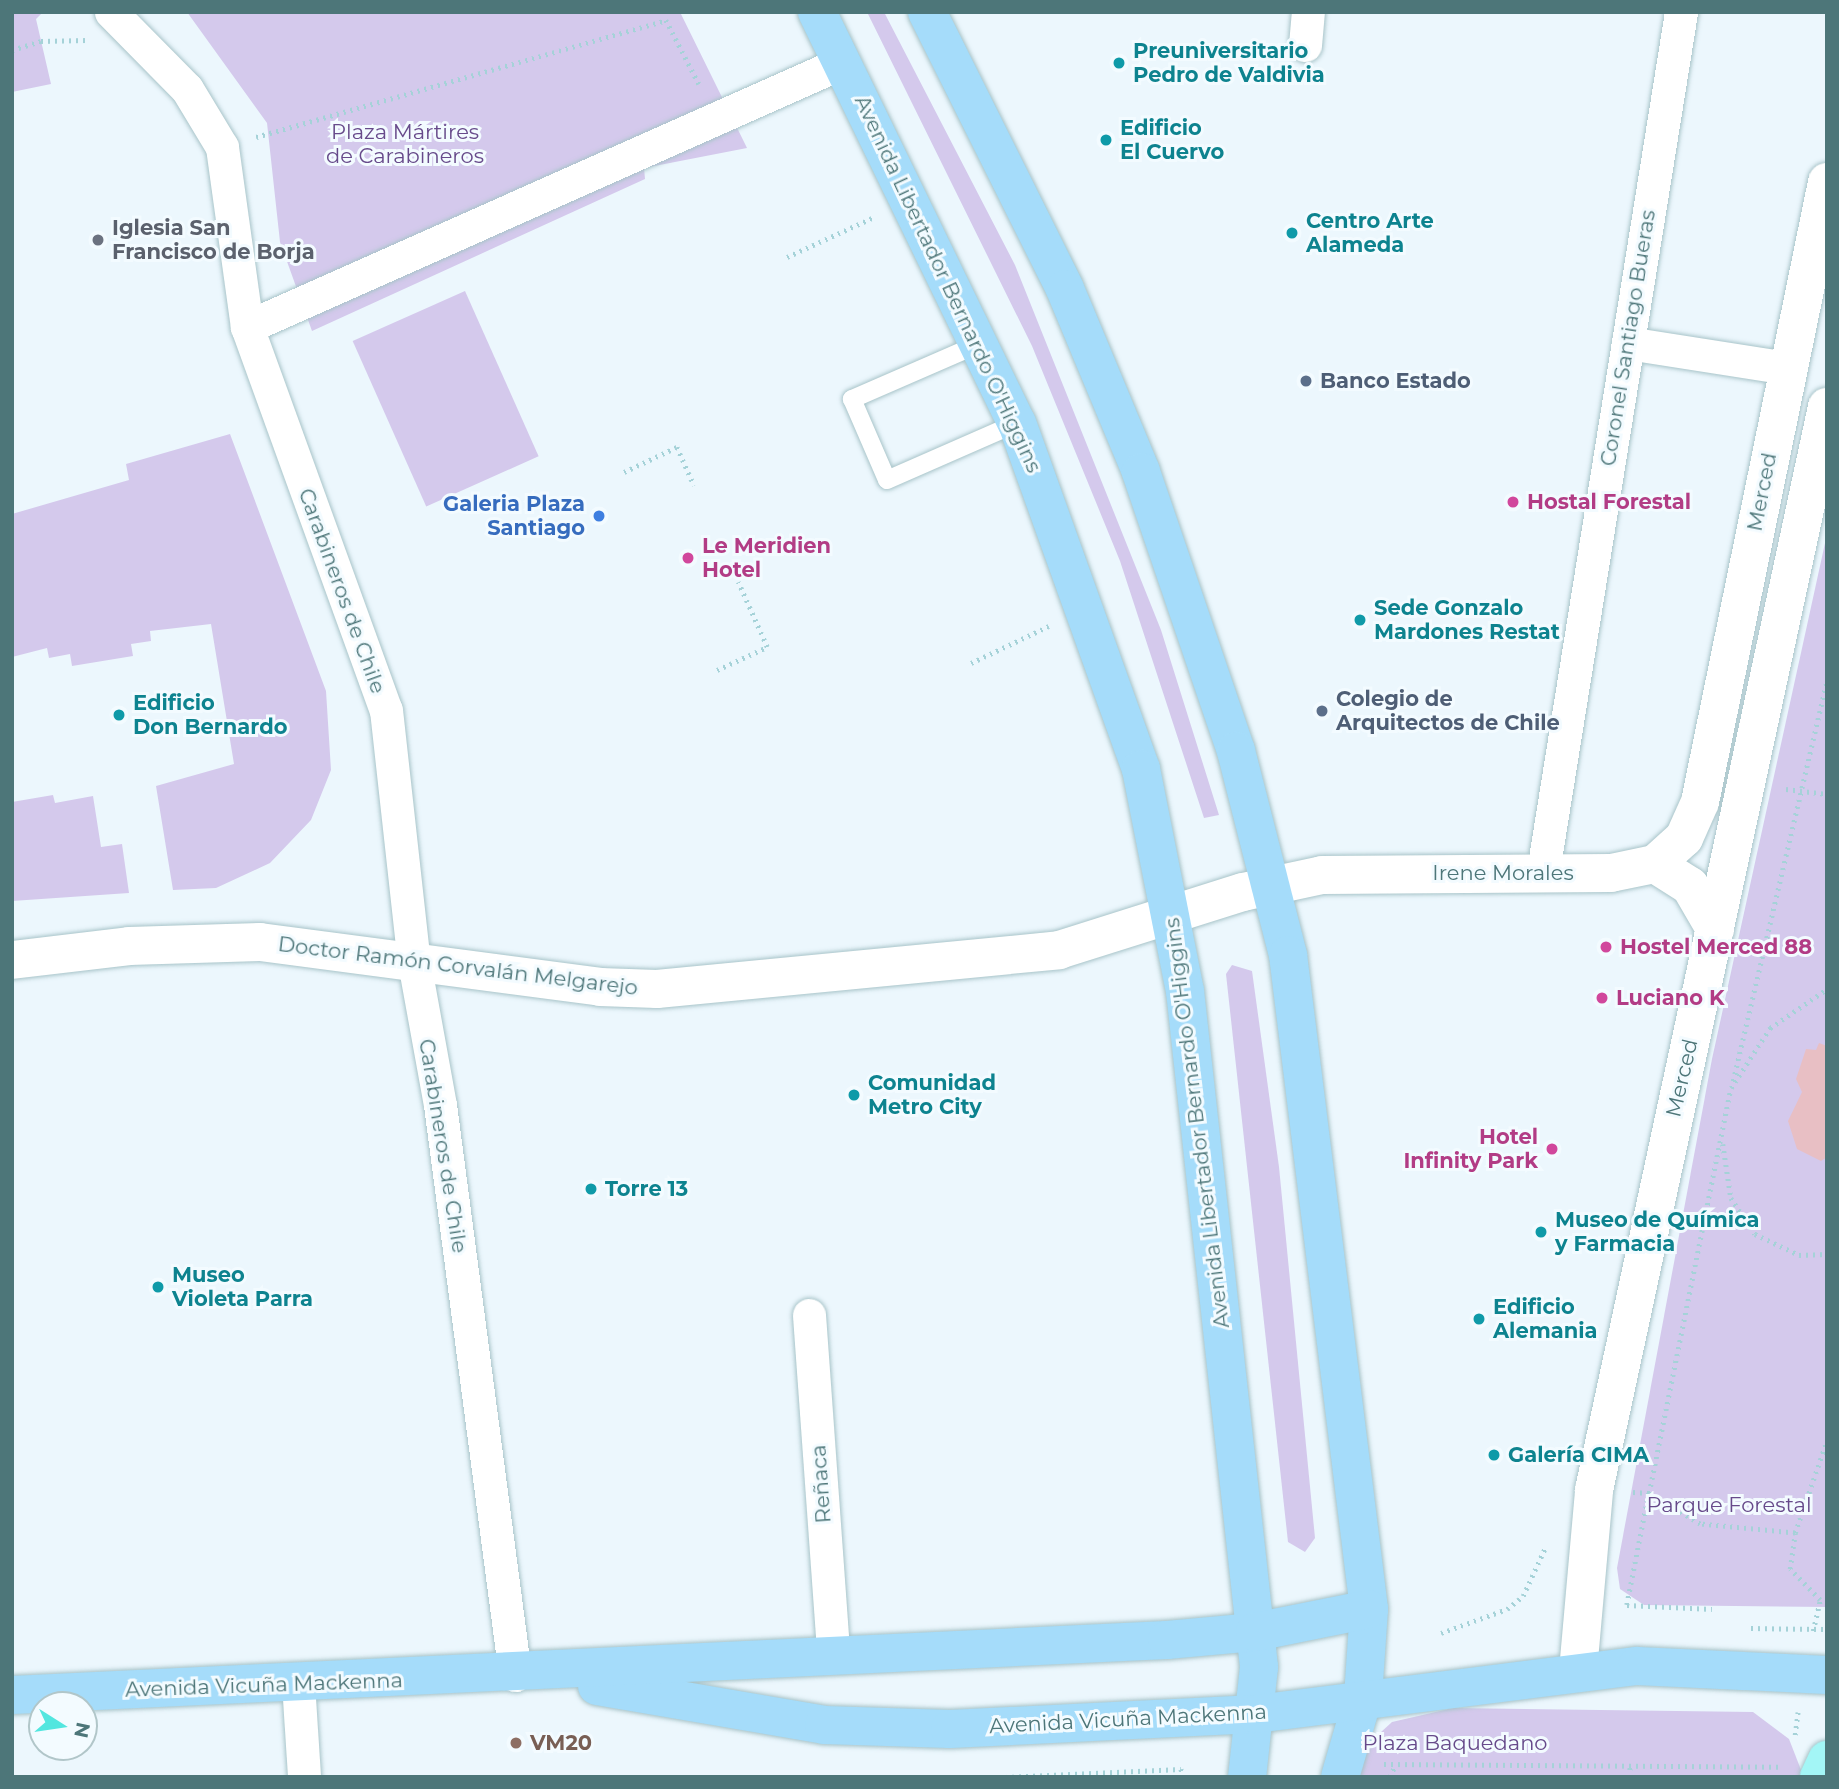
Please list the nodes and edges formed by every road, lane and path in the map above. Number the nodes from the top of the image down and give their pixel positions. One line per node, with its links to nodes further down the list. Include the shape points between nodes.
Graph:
1 (111, 12): 5 (street, Carabineros de Chile)
2 (817, 12): 7 (main road, Avenida Libertador Bernardo O'Higgins)
3 (927, 12): 28 (main road, via 1107,385 1207,659)
4 (1681, 12): 14 (street, Coronel Santiago Bueras)
5 (134, 40): 6 (path, via 41,41); 9 (street, Carabineros de Chile, via 187,89)
6 (12, 50)
7 (842, 62): 8 (street); 11 (main road, Avenida Libertador Bernardo O'Higgins)
8 (718, 119): 9 (path, via 666,20); 13 (street)
9 (222, 147): 13 (street, Carabineros de Chile)
10 (1827, 182): 16 (main road, Merced)
11 (912, 199): 12 (path); 15 (main road, Avenida Libertador Bernardo O'Higgins)
12 (787, 257)
13 (247, 327): 32 (street, Carabineros de Chile, via 386,710)
14 (1628, 343): 16 (street); 27 (street, Coronel Santiago Bueras)
15 (981, 344): 18 (main road, Avenida Libertador Bernardo O'Higgins); 18 (lane, via 852,399 887,480)
16 (1787, 368): 26 (main road, Merced, via 1700,802 1684,838)
17 (1827, 407): 30 (main road, Merced)
18 (1017, 423): 22 (main road, Avenida Libertador Bernardo O'Higgins)
19 (624, 472): 20 (path, via 677,447)
20 (694, 485)
21 (738, 582): 24 (path, via 767,647)
22 (1088, 608): 23 (path); 29 (main road, Avenida Libertador Bernardo O'Higgins, via 1130,723)
23 (971, 663)
24 (717, 670)
25 (1827, 680): 34 (path)
26 (1655, 864): 27 (main road, Irene Morales, via 1611,873); 30 (main road, via 1690,886)
27 (1543, 871): 28 (main road, Irene Morales, via 1322,875)
28 (1271, 884): 29 (main road, Doctor Ramón Corvalán Melgarejo); 40 (main road, via 1303,1037)
29 (1172, 912): 32 (main road, Doctor Ramón Corvalán Melgarejo, via 1059,950 657,989); 41 (main road, Avenida Libertador Bernardo O'Higgins)
30 (1715, 929): 43 (main road, Merced, via 1594,1490)
31 (12, 960): 32 (main road, Doctor Ramón Corvalán Melgarejo, via 247,942)
32 (414, 962): 45 (street, Carabineros de Chile, via 442,1118)
33 (1827, 989): 34 (path, via 1770,1028)
34 (1731, 1088): 35 (path)
35 (1722, 1139): 36 (path, via 1731,1198 1755,1234 1799,1255); 39 (path, via 1649,1493 1700,1524)
36 (1827, 1254)
37 (809, 1315): 42 (street, Reñaca)
38 (1827, 1440): 39 (path)
39 (1795, 1533): 44 (path, via 1790,1569 1820,1600)
40 (1369, 1609): 41 (main road, Avenida Vicuña Mackenna); 48 (main road)
41 (1255, 1632): 42 (main road, Avenida Vicuña Mackenna); 49 (main road, Avenida Libertador Bernardo O'Higgins)
42 (834, 1653): 45 (main road, Avenida Vicuña Mackenna)
43 (1578, 1671): 44 (main road, Avenida Vicuña Mackenna, via 1731,1666); 48 (main road, Avenida Vicuña Mackenna)
44 (1816, 1674): 50 (path)
45 (515, 1675): 46 (main road, Avenida Vicuña Mackenna); 49 (main road, Avenida Vicuña Mackenna, via 854,1728)
46 (298, 1683): 47 (main road, Avenida Vicuña Mackenna); 55 (street)
47 (12, 1695)
48 (1363, 1698): 49 (main road, Avenida Vicuña Mackenna); 54 (main road)
49 (1256, 1714): 58 (main road, Avenida Libertador Bernardo O'Higgins)
50 (1794, 1740)
51 (1395, 1764): 52 (path); 54 (path); 59 (path)
52 (1630, 1766): 53 (path); 60 (path)
53 (1812, 1768)
54 (1343, 1771)
55 (304, 1777)
56 (1005, 1777): 57 (path, via 1181,1769)
57 (1184, 1777)
58 (1247, 1777)
59 (1390, 1777)
60 (1629, 1777)

